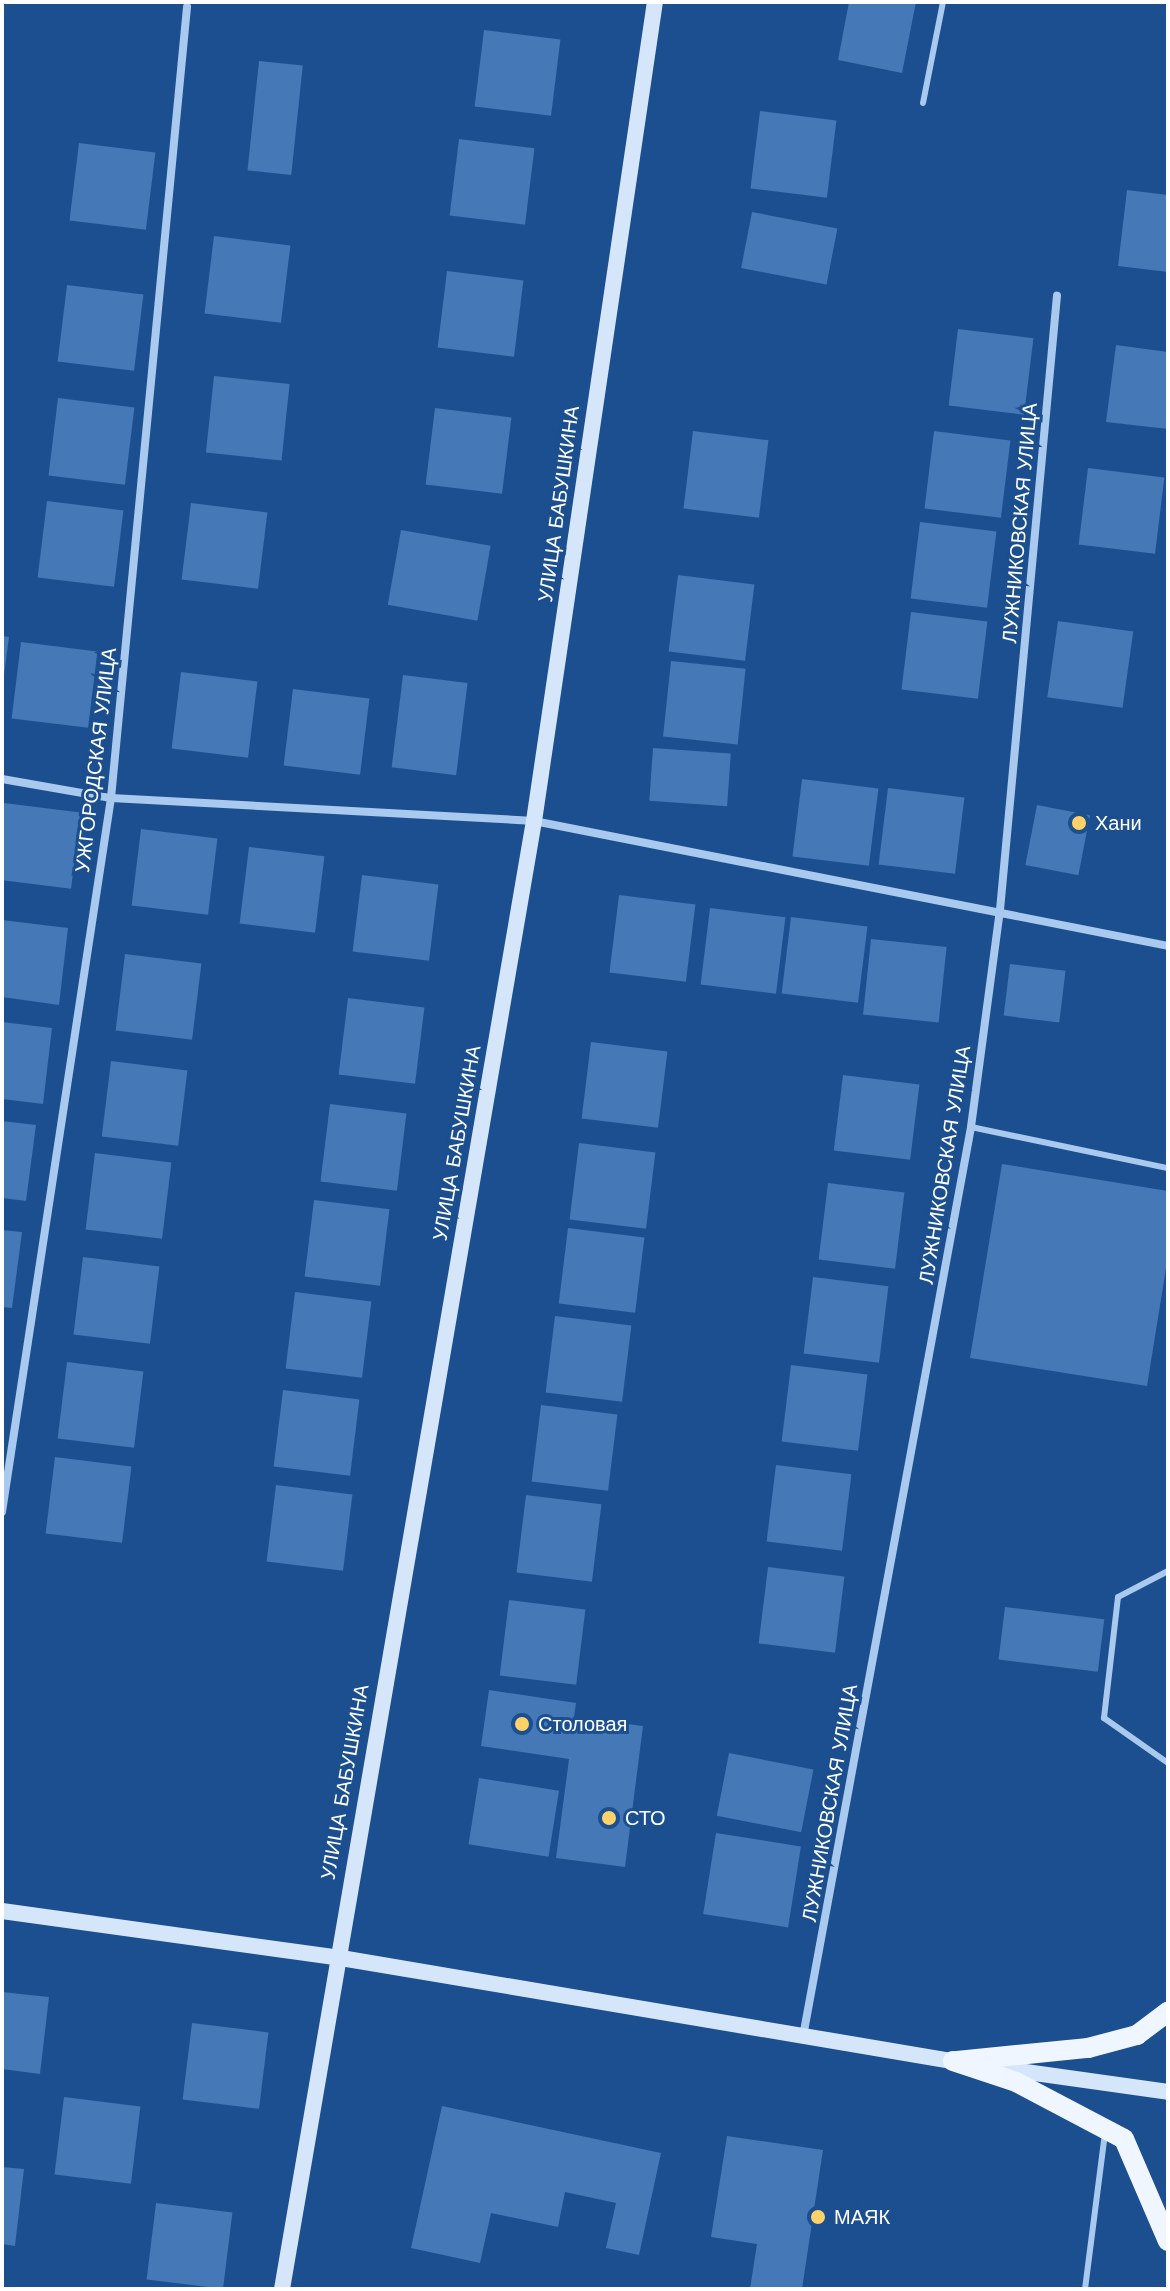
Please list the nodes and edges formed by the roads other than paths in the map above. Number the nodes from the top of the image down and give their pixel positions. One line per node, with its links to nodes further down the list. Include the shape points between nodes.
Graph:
1 (655, 2): 8 (street, УЛИЦА БАБУШКИНА)
2 (943, 2): 4 (lane)
3 (187, 7): 7 (street, УЖГОРОДСКАЯ УЛИЦА)
4 (923, 103)
5 (1057, 296): 9 (street, ЛУЖНИКОВСКАЯ УЛИЦА)
6 (2, 779): 7 (street)
7 (111, 798): 8 (street); 13 (street, УЖГОРОДСКАЯ УЛИЦА)
8 (534, 821): 9 (street); 17 (street, УЛИЦА БАБУШКИНА)
9 (1000, 910): 10 (street); 11 (street, ЛУЖНИКОВСКАЯ УЛИЦА)
10 (1168, 946)
11 (971, 1127): 12 (lane); 19 (street, ЛУЖНИКОВСКАЯ УЛИЦА)
12 (1168, 1168)
13 (2, 1512)
14 (1168, 1571): 15 (lane, via 1118,1597 1104,1718)
15 (1168, 1763)
16 (2, 1911): 17 (street)
17 (335, 1957): 19 (street); 24 (street, УЛИЦА БАБУШКИНА)
18 (1168, 2012): 20 (main road, via 1137,2035 1088,2048)
19 (804, 2031): 20 (street)
20 (953, 2061): 21 (street); 22 (main road, via 1016,2082)
21 (1168, 2092)
22 (1106, 2129): 23 (main road, via 1131,2150); 25 (lane)
23 (1168, 2241)
24 (282, 2289)
25 (1085, 2289)

